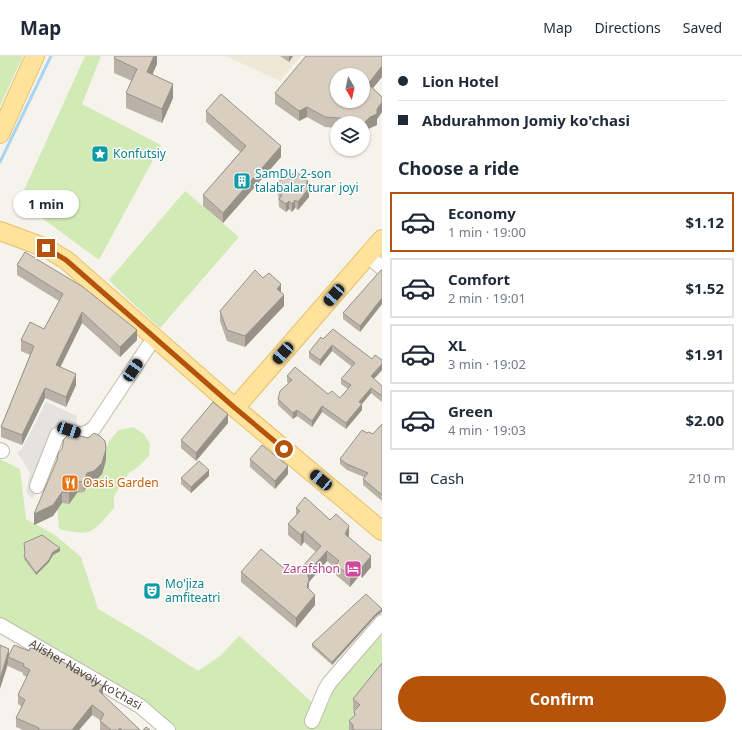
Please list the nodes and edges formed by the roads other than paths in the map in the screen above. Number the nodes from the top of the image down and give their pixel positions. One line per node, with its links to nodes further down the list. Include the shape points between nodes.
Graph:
1 (35, 56): 2 (main road)
2 (0, 134)
3 (0, 232): 7 (main road, via 46,248 66,260)
4 (382, 240): 5 (main road)
5 (368, 256): 6 (street); 8 (main road)
6 (382, 268)
7 (155, 338): 8 (main road); 9 (street, via 94,428 87,433 80,434 69,430 57,435)
8 (235, 408): 10 (main road)
9 (37, 486)
10 (382, 531)
11 (382, 622): 13 (street, via 330,682)
12 (0, 625): 14 (street, Alisher Navoiy ko'chasi, via 140,706)
13 (312, 721)
14 (168, 730)

